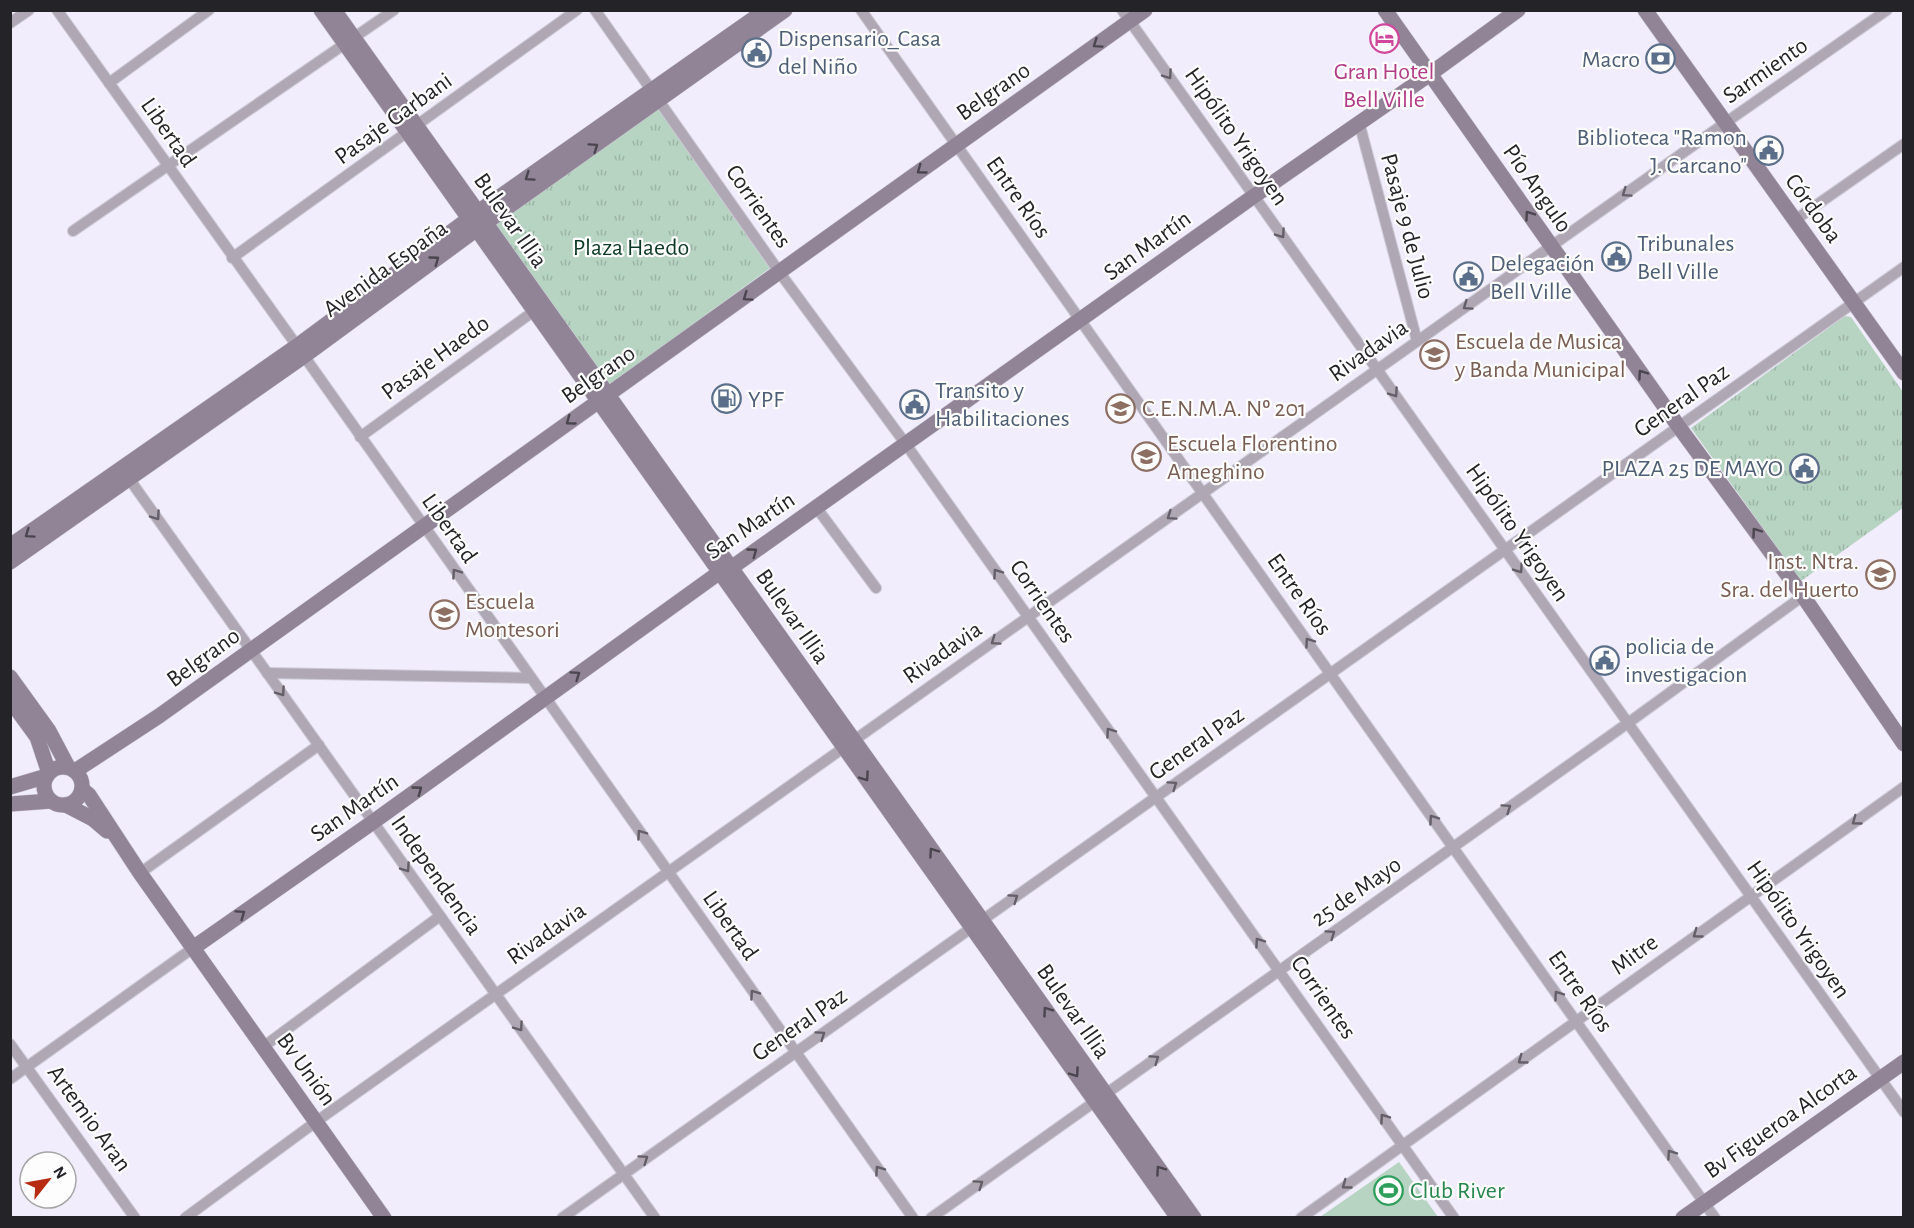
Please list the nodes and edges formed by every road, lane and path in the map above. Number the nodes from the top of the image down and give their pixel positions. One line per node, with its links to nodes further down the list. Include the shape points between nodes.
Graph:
1 (28, 10): 18 (street)
2 (57, 10): 21 (street, Libertad)
3 (209, 10): 21 (street)
4 (321, 10): 19 (street, Bulevar Illia)
5 (334, 10): 19 (street, Bulevar Illia)
6 (394, 10): 19 (street)
7 (577, 10): 25 (street, Pasaje Garbani)
8 (595, 10): 22 (street, Corrientes)
9 (766, 10): 22 (street, Avenida España)
10 (785, 10): 22 (street, Avenida España)
11 (861, 10): 27 (street, Entre Ríos)
12 (1145, 10): 17 (street, Belgrano)
13 (1385, 10): 20 (street, Pío Angulo)
14 (1518, 10): 20 (street, San Martín)
15 (1645, 10): 24 (street, Córdoba)
16 (1887, 10): 24 (street, Sarmiento)
17 (1126, 16): 27 (street, Belgrano, one-way to 27); 29 (street, Hipólito Yrigoyen, one-way to 29)
18 (10, 23)
19 (350, 42): 25 (street, Bulevar Illia); 28 (street)
20 (1430, 74): 23 (street, San Martín); 33 (street, Pío Angulo, one-way to 20)
21 (109, 83): 28 (street, Libertad)
22 (656, 96): 31 (street, Avenida España); 36 (street, Corrientes)
23 (1359, 122): 29 (street, San Martín); 40 (street, Pasaje 9 de Julio)
24 (1725, 123): 30 (street, Córdoba); 33 (street, Rivadavia, one-way to 33)
25 (412, 130): 31 (street, Bulevar Illia); 34 (street, Pasaje Garbani)
26 (1904, 144): 30 (street)
27 (956, 145): 36 (street, Belgrano, one-way to 36); 39 (street, Entre Ríos)
28 (168, 166): 32 (street); 34 (street, Libertad)
29 (1254, 196): 39 (street, San Martín); 42 (street, Hipólito Yrigoyen, one-way to 42)
30 (1795, 220): 37 (street, Córdoba)
31 (478, 221): 38 (street, Bulevar Illia); 41 (street, Avenida España); 44 (street, Bulevar Illia)
32 (73, 231)
33 (1551, 246): 40 (street, Rivadavia, one-way to 40); 45 (street, Pío Angulo, one-way to 33)
34 (232, 258): 41 (street, Libertad)
35 (1904, 267): 37 (street, General Paz)
36 (780, 273): 44 (street, Belgrano, one-way to 44); 47 (street, Corrientes)
37 (1854, 303): 43 (street, Córdoba); 45 (street, General Paz)
38 (534, 311): 44 (street, Bulevar Illia); 46 (street, Pasaje Haedo)
39 (1081, 320): 47 (street, San Martín); 49 (street, Entre Ríos)
40 (1417, 341): 42 (street, Rivadavia)
41 (300, 351): 46 (street, Libertad); 48 (street, Avenida España)
42 (1377, 370): 49 (street, Rivadavia); 53 (street, Hipólito Yrigoyen, one-way to 53)
43 (1904, 373)
44 (603, 397): 51 (street, Belgrano, one-way to 51); 55 (street, Bulevar Illia)
45 (1679, 427): 53 (street, General Paz); 57 (street, Pío Angulo, one-way to 45)
46 (360, 437): 51 (street, Libertad)
47 (905, 443): 50 (street, San Martín); 58 (street, Corrientes, one-way to 47)
48 (125, 473): 52 (street, Avenida España, one-way to 52); 54 (street, Avenida España); 59 (street, Independencia, one-way to 59)
49 (1203, 493): 58 (street, Rivadavia, one-way to 58); 61 (street, Entre Ríos, one-way to 49)
50 (816, 507): 55 (street, San Martín, one-way to 50); 56 (street)
51 (423, 526): 59 (street, Belgrano); 63 (street, Libertad, one-way to 51)
52 (10, 546)
53 (1505, 550): 61 (street, General Paz); 66 (street, Hipólito Yrigoyen, one-way to 66)
54 (10, 562)
55 (725, 570): 64 (street, San Martín, one-way to 55); 67 (street, Bulevar Illia)
56 (876, 588)
57 (1803, 596): 66 (street, 25 de Mayo); 68 (street, Pío Angulo)
58 (1029, 617): 67 (street, Rivadavia, one-way to 67); 75 (street, Corrientes, one-way to 58)
59 (251, 650): 60 (street, Independencia); 70 (street, Belgrano, via 159,716)
60 (267, 673): 63 (street); 69 (street, Independencia, one-way to 69)
61 (1331, 674): 75 (street, General Paz, one-way to 61); 80 (street, Entre Ríos, one-way to 61)
62 (10, 678): 70 (street)
63 (531, 678): 64 (street, Libertad)
64 (544, 698): 78 (street, San Martín, one-way to 64); 81 (street, Libertad, one-way to 64)
65 (10, 700): 71 (street, via 37,737)
66 (1628, 723): 80 (street, 25 de Mayo, one-way to 66); 83 (street, Hipólito Yrigoyen)
67 (849, 744): 81 (street, Rivadavia); 85 (street, Bulevar Illia)
68 (1904, 744)
69 (319, 745): 78 (street, Independencia); 82 (street)
70 (71, 769): 71 (street, via 58,767); 74 (street, via 81,779)
71 (48, 774): 73 (street); 76 (street, via 44,789)
72 (1904, 787): 83 (street, Mitre, one-way to 83)
73 (10, 788)
74 (82, 789): 76 (street, via 77,800); 79 (street)
75 (1156, 797): 85 (street, General Paz, one-way to 75); 87 (street, Corrientes, one-way to 75)
76 (58, 803): 77 (street); 79 (street, via 93,819)
77 (10, 804)
78 (373, 822): 84 (street, Independencia, one-way to 84); 86 (street, San Martín, one-way to 78)
79 (116, 838): 82 (street, Bv Unión)
80 (1453, 847): 87 (street, 25 de Mayo, one-way to 80); 89 (street, Entre Ríos, one-way to 80)
81 (668, 872): 88 (street, Rivadavia); 92 (street, Libertad, one-way to 81)
82 (140, 873): 86 (street, Bv Unión)
83 (1750, 896): 89 (street, Mitre, one-way to 89); 96 (street, Hipólito Yrigoyen)
84 (440, 916): 88 (street, Independencia); 91 (street)
85 (977, 924): 92 (street, General Paz, one-way to 85); 97 (street, Bulevar Illia)
86 (193, 948): 91 (street, Bv Unión); 94 (street, San Martín)
87 (1279, 971): 97 (street, 25 de Mayo, one-way to 87); 100 (street, Corrientes, one-way to 87)
88 (496, 994): 99 (street, Rivadavia); 101 (street, Independencia, one-way to 101)
89 (1576, 1021): 100 (street, Mitre, one-way to 100); 102 (street, Entre Ríos, one-way to 89)
90 (10, 1044): 94 (street, Artemio Aran)
91 (263, 1047): 99 (street, Bv Unión)
92 (796, 1052): 101 (street, General Paz, one-way to 92); 108 (street, Libertad, one-way to 92)
93 (1904, 1062): 96 (street, Bv Figueroa Alcorta)
94 (27, 1067): 95 (street, San Martín); 103 (street, Artemio Aran)
95 (10, 1079)
96 (1880, 1079): 98 (street, Hipólito Yrigoyen); 102 (street, Bv Figueroa Alcorta)
97 (1100, 1098): 109 (street, 25 de Mayo, one-way to 97); 110 (street, Bulevar Illia); 111 (street, Bulevar Illia, one-way to 97)
98 (1904, 1112)
99 (317, 1122): 104 (street, Rivadavia); 105 (street, Bv Unión)
100 (1403, 1145): 112 (street, Mitre, one-way to 112); 113 (street, Corrientes)
101 (624, 1174): 106 (street, General Paz); 107 (street, Independencia)
102 (1705, 1202): 114 (street, Bv Figueroa Alcorta); 115 (street, Entre Ríos)
103 (135, 1218)
104 (185, 1218)
105 (384, 1218)
106 (562, 1218)
107 (655, 1218)
108 (913, 1218)
109 (932, 1218)
110 (1178, 1218)
111 (1194, 1218)
112 (1301, 1218)
113 (1454, 1218)
114 (1683, 1218)
115 (1715, 1218)

